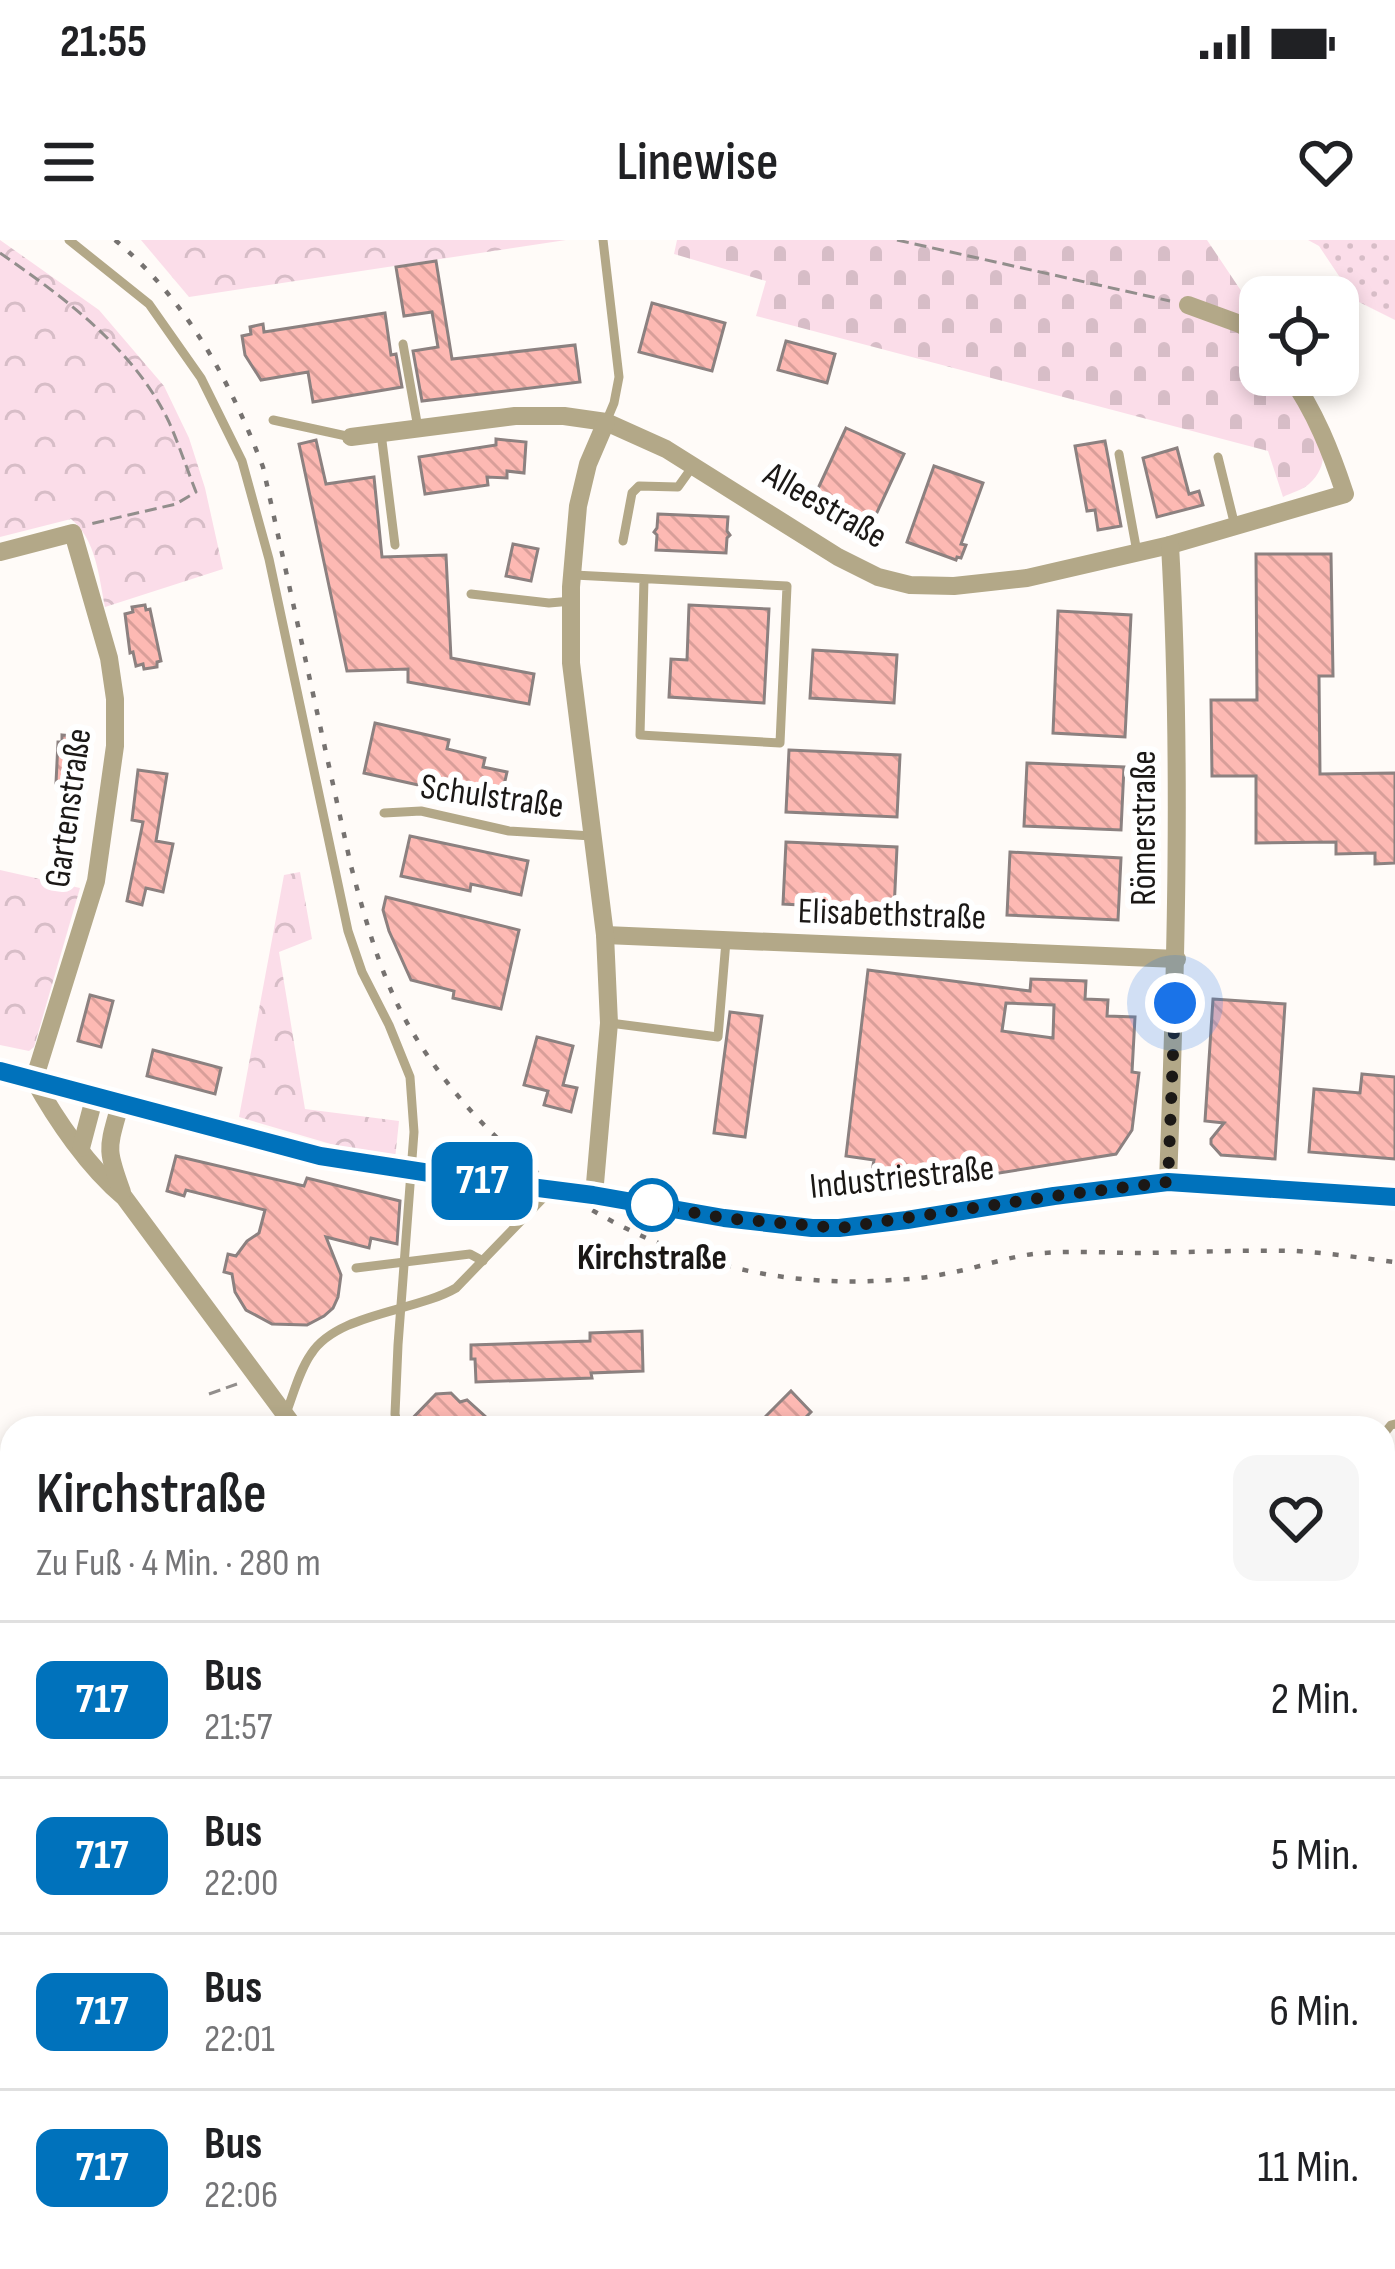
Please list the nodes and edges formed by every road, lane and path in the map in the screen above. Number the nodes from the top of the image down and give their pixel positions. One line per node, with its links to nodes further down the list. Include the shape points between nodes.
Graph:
1 (69, 240): 49 (lane, via 148,304 200,378 242,461 348,931 410,1077 414,1132)
2 (604, 240): 10 (lane, via 619,377)
3 (897, 240): 5 (path)
4 (0, 253): 18 (path, via 85,316 149,388 196,492 88,525)
5 (1188, 305): 6 (street)
6 (1239, 324)
7 (403, 344): 11 (lane)
8 (1304, 396): 17 (street, Alleestraße, via 1345,494)
9 (273, 420): 13 (lane)
10 (606, 422): 11 (street, Alleestraße, via 515,416); 16 (street, Alleestraße); 24 (street, via 578,506)
11 (418, 428): 12 (street, Alleestraße)
12 (381, 433): 13 (street, Alleestraße); 20 (lane)
13 (351, 436)
14 (1119, 454): 23 (lane)
15 (1219, 457): 17 (lane)
16 (693, 466): 19 (lane, via 678,488 639,486 632,493); 23 (street, Alleestraße, via 838,557 910,585 1027,578)
17 (1235, 526): 21 (street, Alleestraße)
18 (75, 537): 22 (street); 35 (street, Gartenstraße, via 109,658 115,746 96,881)
19 (623, 541)
20 (395, 544)
21 (1170, 545): 23 (street, Alleestraße); 32 (street, Römerstraße)
22 (0, 552)
23 (1137, 552)
24 (573, 575): 25 (lane); 27 (street)
25 (644, 579): 25 (lane, via 640,735 780,743 787,586)
26 (472, 594): 27 (lane)
27 (572, 602): 29 (street, via 571,663)
28 (384, 813): 29 (lane, Schulstraße, via 421,811 508,831)
29 (592, 836): 30 (street)
30 (605, 935): 31 (street, Elisabethstraße); 33 (street)
31 (726, 941): 32 (street, Elisabethstraße); 33 (lane, via 718,1037)
32 (1177, 958): 38 (street, Römerstraße)
33 (609, 1023): 40 (street)
34 (0, 1071): 35 (main road, Industriestraße)
35 (34, 1080): 36 (main road, Industriestraße); 37 (street)
36 (108, 1098): 37 (street); 39 (main road, Industriestraße, via 320,1156); 42 (street, via 108,1159)
37 (81, 1148): 42 (street)
38 (1168, 1182): 40 (main road, Industriestraße, via 839,1228); 41 (main road, Industriestraße)
39 (551, 1190): 40 (main road, Industriestraße); 43 (lane)
40 (593, 1195)
41 (1395, 1196)
42 (124, 1197): 47 (street)
43 (483, 1261): 44 (lane, via 470,1254); 48 (lane, via 438,1299 327,1337 311,1353)
44 (356, 1268)
45 (236, 1385): 46 (path)
46 (209, 1394)
47 (286, 1416)
48 (292, 1416)
49 (395, 1416)

